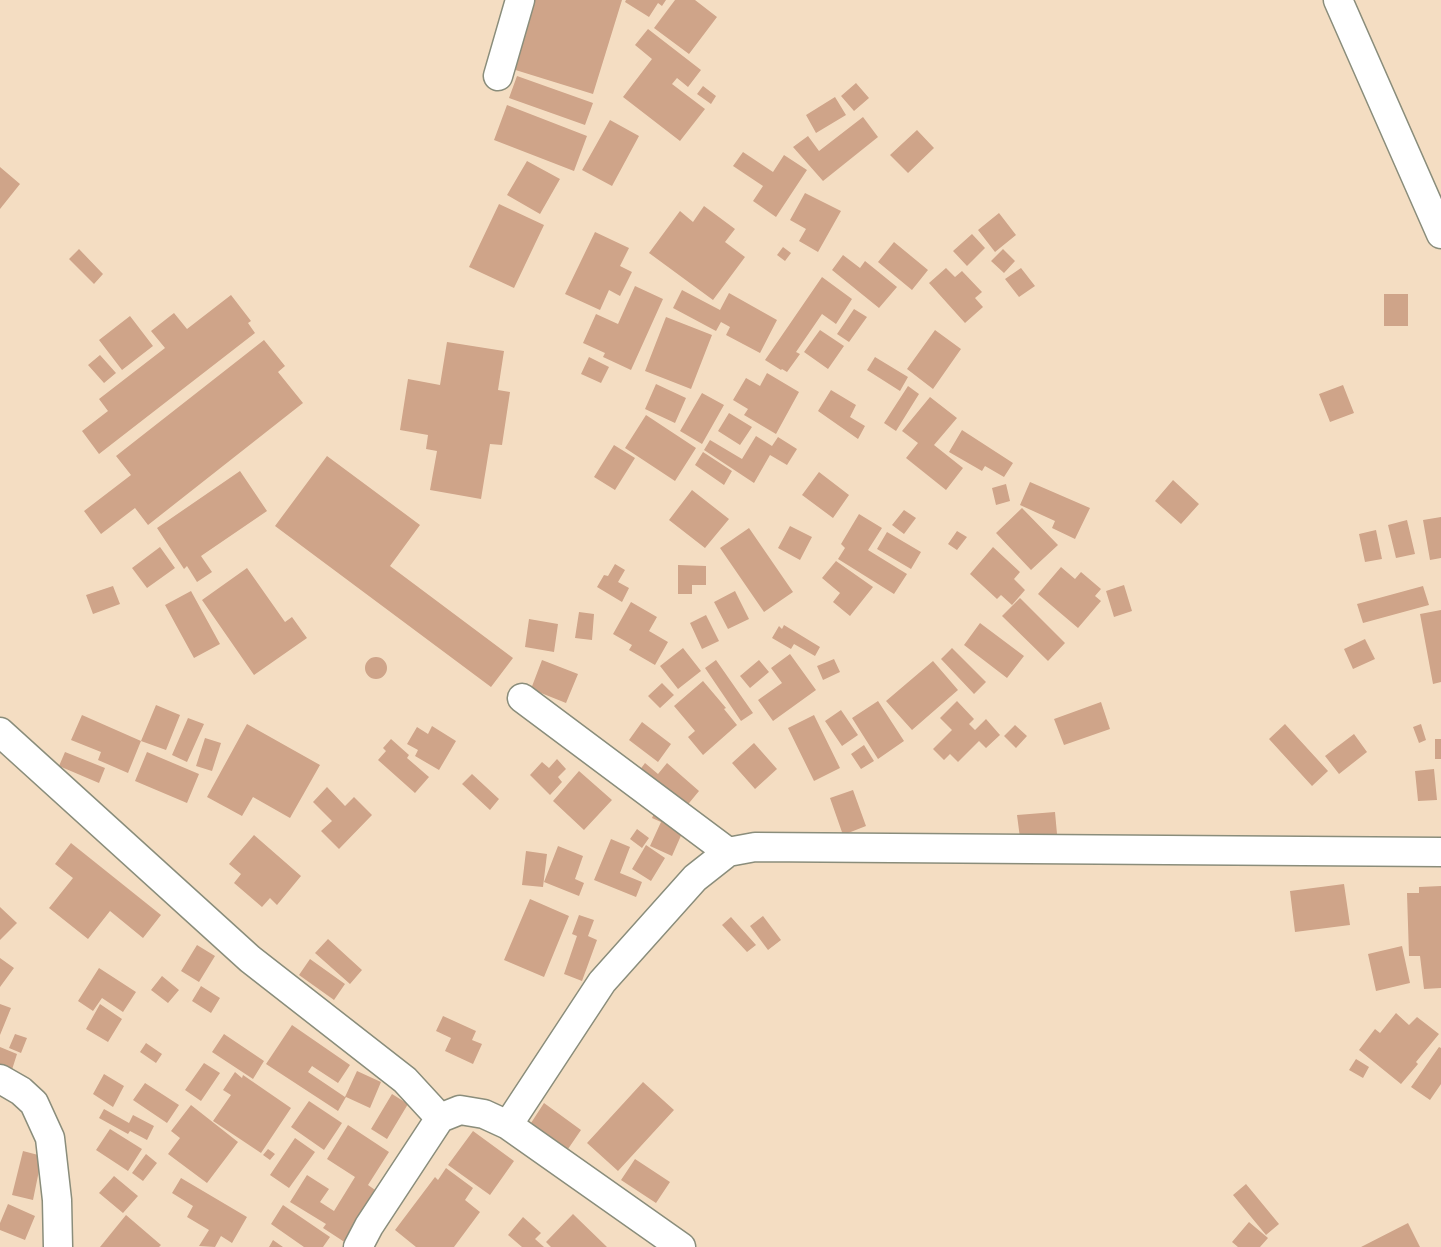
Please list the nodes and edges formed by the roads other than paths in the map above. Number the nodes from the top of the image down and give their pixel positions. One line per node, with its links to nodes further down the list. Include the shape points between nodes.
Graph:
1 (520, 0): 3 (street)
2 (1338, 0): 4 (street)
3 (498, 76)
4 (1441, 234)
5 (522, 698): 7 (street)
6 (0, 732): 10 (street, via 250,959 405,1080)
7 (728, 852): 8 (street, via 755,847); 11 (street, via 695,878 603,982)
8 (1441, 852)
9 (0, 1079): 12 (street, via 34,1103 51,1138)
10 (440, 1118): 11 (street, via 460,1110 484,1113); 13 (street)
11 (508, 1125): 14 (street)
12 (58, 1247)
13 (358, 1247)
14 (681, 1247)

